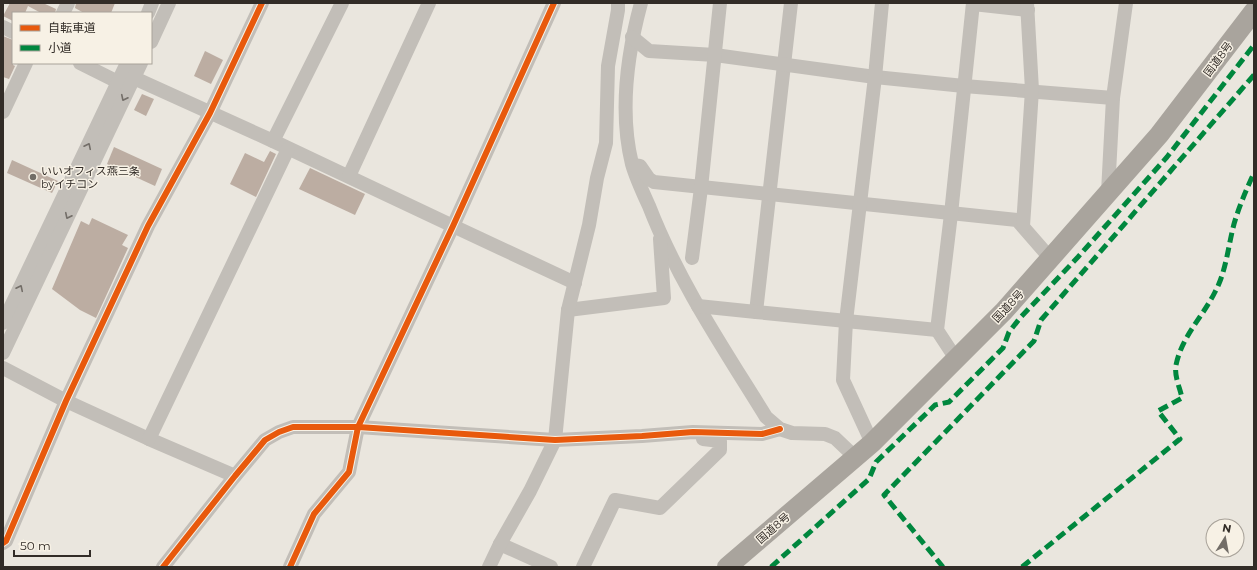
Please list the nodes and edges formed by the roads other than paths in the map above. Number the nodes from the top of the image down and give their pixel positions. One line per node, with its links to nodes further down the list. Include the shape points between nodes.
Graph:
1 (68, 3): 16 (street)
2 (169, 3): 20 (street)
3 (262, 3): 34 (street)
4 (342, 3): 35 (street)
5 (429, 3): 38 (street)
6 (554, 3): 44 (street)
7 (618, 3): 49 (street, via 608,66 606,143)
8 (641, 3): 19 (street)
9 (720, 3): 21 (street)
10 (791, 3): 26 (street)
11 (882, 3): 27 (street)
12 (1126, 3): 32 (street)
13 (973, 4): 14 (street); 30 (street)
14 (1028, 7): 31 (street)
15 (1254, 11): 40 (highway, 国道8号, via 1159,135)
16 (64, 12)
17 (3, 27): 18 (street)
18 (12, 32)
19 (632, 37): 21 (street, via 649,51); 37 (street, via 625,98)
20 (152, 40)
21 (715, 55): 26 (street); 39 (street)
22 (26, 64): 33 (street)
23 (82, 64): 29 (street)
24 (127, 64): 29 (street)
25 (141, 64): 28 (street)
26 (785, 64): 27 (street); 41 (street)
27 (875, 77): 30 (street); 42 (street)
28 (134, 78): 29 (street); 34 (street); 56 (street, one-way to 56)
29 (118, 82): 54 (street, one-way to 29)
30 (964, 86): 31 (street); 43 (street)
31 (1032, 90): 32 (street); 45 (street)
32 (1113, 98): 40 (street)
33 (3, 112)
34 (210, 113): 35 (street); 59 (street, via 148,226)
35 (273, 141): 36 (street)
36 (288, 149): 38 (street); 63 (street)
37 (632, 165): 39 (street, via 640,166 654,182); 46 (street)
38 (349, 176): 44 (street)
39 (701, 188): 41 (street); 47 (street)
40 (1108, 192): 48 (highway, 国道8号)
41 (770, 194): 42 (street); 52 (street)
42 (860, 204): 43 (street); 53 (street)
43 (951, 214): 45 (street, via 1018,220); 55 (street)
44 (452, 226): 49 (street); 60 (street)
45 (1023, 226): 48 (street)
46 (659, 233): 50 (street); 51 (street, via 664,298)
47 (692, 258)
48 (1051, 259): 57 (highway, 国道8号)
49 (575, 283): 51 (street)
50 (698, 306): 52 (street); 61 (street, via 766,417)
51 (568, 310): 64 (street)
52 (756, 312): 53 (street)
53 (846, 320): 55 (street); 65 (street, via 843,380)
54 (3, 323)
55 (937, 330): 57 (street)
56 (3, 353)
57 (956, 359): 65 (highway, 国道8号)
58 (3, 368): 59 (street)
59 (66, 401): 63 (street); 68 (street)
60 (358, 428): 64 (street); 67 (street, via 293,427 279,432 265,440); 71 (street, via 349,472 314,514)
61 (780, 429): 62 (street, via 762,434); 66 (street, via 792,433 825,434 835,438)
62 (690, 432): 64 (street); 74 (street, via 694,437 720,441 720,450 660,508 614,500)
63 (149, 439): 67 (street)
64 (555, 440): 69 (street)
65 (872, 443): 66 (highway, 国道8号)
66 (855, 457): 75 (highway, 国道8号)
67 (235, 476): 70 (street)
68 (3, 543)
69 (500, 544): 72 (street); 73 (street)
70 (163, 567)
71 (290, 567)
72 (489, 567)
73 (551, 567)
74 (584, 567)
75 (727, 567)

